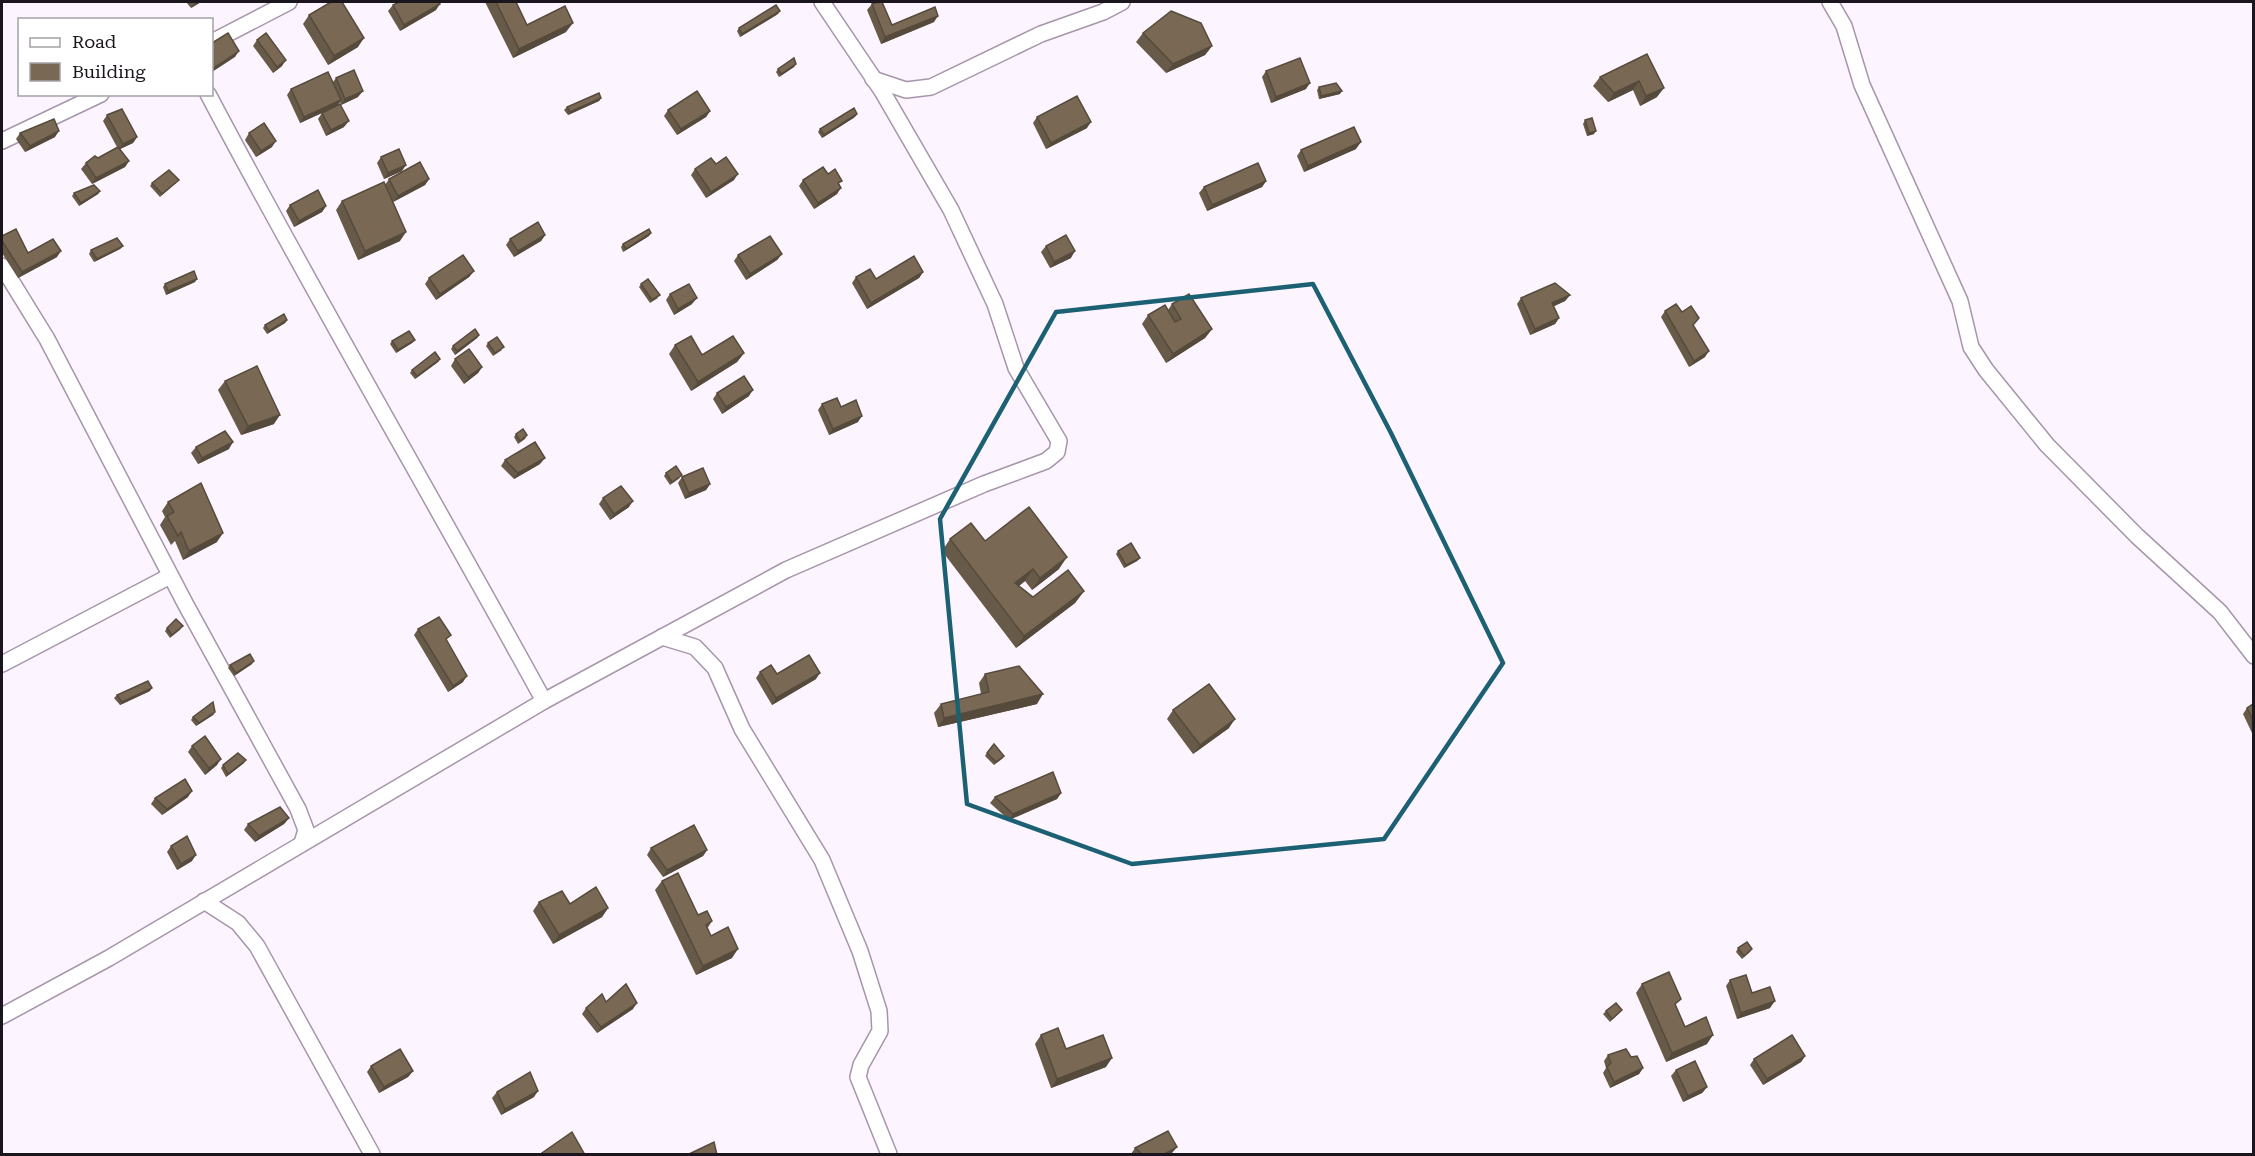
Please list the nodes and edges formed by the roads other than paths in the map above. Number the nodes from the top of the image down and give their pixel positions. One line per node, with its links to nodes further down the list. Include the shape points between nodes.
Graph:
1 (289, 2): 5 (street)
2 (822, 2): 6 (street)
3 (1122, 2): 6 (street, via 1041,34 931,87 906,90)
4 (1830, 2): 13 (street, via 1844,26 1862,85 1960,301 1971,347 2047,445 2220,612)
5 (213, 41)
6 (873, 79): 12 (street, via 951,210 995,304 1016,368 1059,441 1057,452 1046,461 786,570)
7 (97, 96): 9 (street)
8 (209, 96): 15 (street, via 296,262)
9 (2, 141)
10 (2, 266): 11 (street, via 47,339)
11 (170, 576): 14 (street); 16 (street, via 298,809 306,830)
12 (662, 638): 15 (street); 20 (street, via 694,647 715,668 742,729 822,860 860,951 879,1011 879,1031 858,1077)
13 (2253, 656)
14 (2, 664)
15 (544, 701): 16 (street)
16 (302, 843): 17 (street)
17 (204, 901): 18 (street); 19 (street, via 238,923 257,946)
18 (2, 1016)
19 (372, 1155)
20 (889, 1155)

